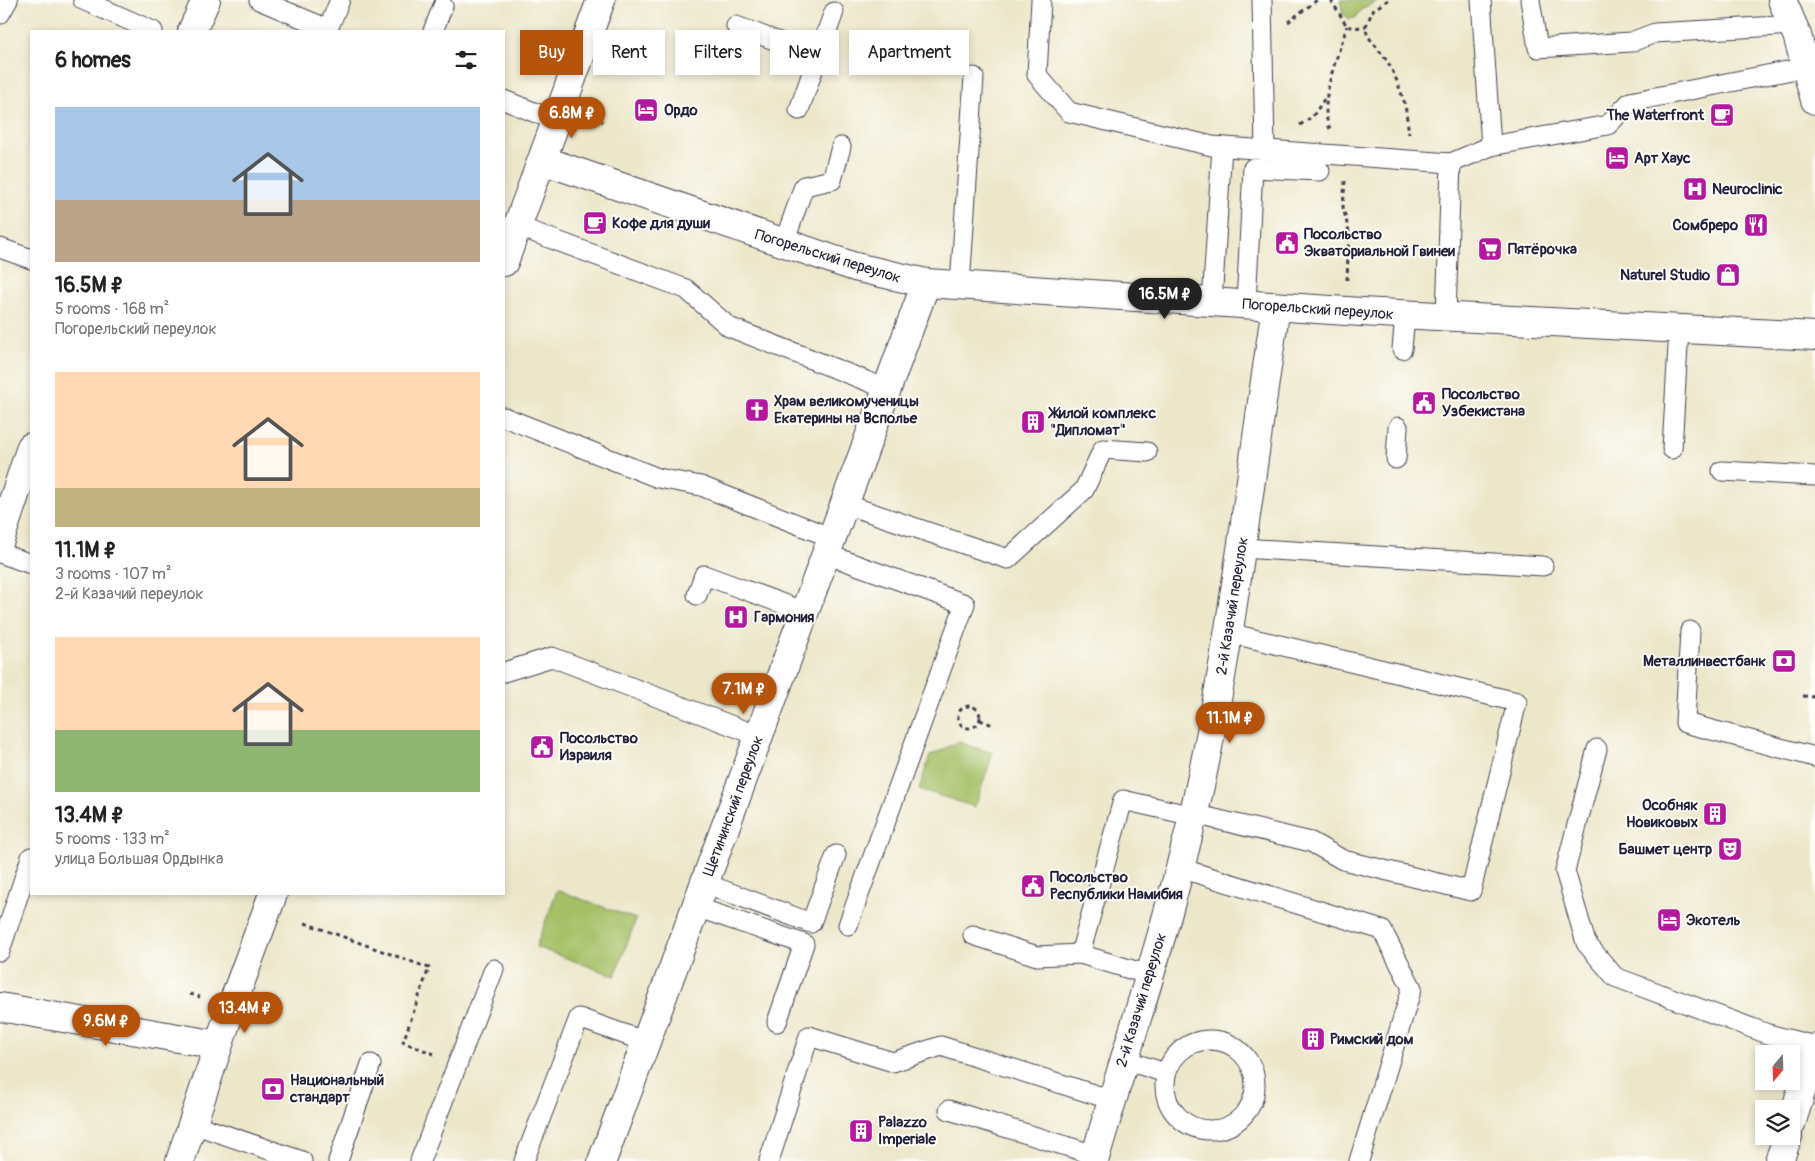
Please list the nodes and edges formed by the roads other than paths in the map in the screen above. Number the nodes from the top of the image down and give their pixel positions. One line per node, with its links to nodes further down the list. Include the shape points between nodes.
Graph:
1 (8, 0): 14 (lane)
2 (83, 0): 17 (lane)
3 (206, 0): 18 (street)
4 (259, 0): 5 (lane, via 328,30)
5 (340, 0)
6 (601, 0): 28 (street)
7 (1041, 0): 31 (lane, via 1037,75 1069,112 1136,130)
8 (1262, 0): 32 (lane)
9 (1481, 0): 29 (lane)
10 (1530, 0): 15 (lane, via 1538,48 1631,42 1656,34)
11 (1782, 0): 15 (street)
12 (442, 6): 19 (lane)
13 (834, 12): 20 (lane)
14 (0, 14)
15 (1793, 25): 22 (street)
16 (736, 26): 21 (lane)
17 (151, 30)
18 (192, 30)
19 (433, 30)
20 (827, 30)
21 (770, 38)
22 (1807, 67): 26 (street); 29 (lane, via 1630,102 1608,125)
23 (811, 75): 27 (lane)
24 (974, 77): 42 (lane)
25 (505, 100): 28 (lane)
26 (1815, 100)
27 (799, 110)
28 (556, 121): 33 (street)
29 (1491, 146): 34 (lane)
30 (842, 147): 37 (lane, via 832,180 804,186)
31 (1222, 147): 32 (lane); 43 (lane)
32 (1265, 150): 34 (lane)
33 (542, 160): 36 (street); 37 (street, Погорельский переулок)
34 (1451, 163): 47 (lane)
35 (1320, 171): 44 (lane, via 1253,168)
36 (517, 226): 40 (street); 51 (lane, via 686,289 729,326)
37 (784, 243): 41 (street, Погорельский переулок, via 855,267)
38 (0, 248): 39 (lane)
39 (30, 259)
40 (505, 259)
41 (926, 283): 42 (street, Погорельский переулок); 51 (street, Щетининский переулок)
42 (960, 285): 43 (street, Погорельский переулок)
43 (1212, 302): 44 (street, Погорельский переулок)
44 (1246, 304): 45 (street, Погорельский переулок)
45 (1276, 307): 46 (street, Погорельский переулок); 63 (street, 2-й Казачий переулок)
46 (1404, 314): 47 (street, Погорельский переулок); 50 (lane)
47 (1446, 317): 48 (street, Погорельский переулок)
48 (1679, 329): 49 (street, Погорельский переулок); 54 (lane)
49 (1815, 336)
50 (1402, 349)
51 (887, 389): 60 (street, Щетининский переулок)
52 (505, 418): 62 (lane, via 658,478 701,486)
53 (1398, 427): 57 (lane)
54 (1672, 449)
55 (30, 450): 61 (street)
56 (1147, 452): 60 (lane, via 1103,449 1084,490 1008,559)
57 (1396, 459)
58 (1722, 471): 59 (lane)
59 (1815, 476)
60 (845, 504): 62 (street, Щетининский переулок)
61 (0, 540)
62 (829, 546): 68 (street, Щетининский переулок); 81 (lane, via 965,604)
63 (1241, 548): 66 (lane); 70 (street, 2-й Казачий переулок)
64 (0, 553): 65 (lane)
65 (30, 564)
66 (1542, 566)
67 (697, 596): 68 (lane, via 704,575)
68 (805, 612): 72 (street, Щетининский переулок)
69 (1690, 631): 74 (lane, via 1685,723)
70 (1229, 632): 75 (street, 2-й Казачий переулок); 75 (lane, via 1517,702 1471,891 1344,860 1311,842)
71 (505, 672): 72 (lane, via 552,657)
72 (759, 736): 80 (street, Щетининский переулок)
73 (1596, 749): 91 (lane, via 1565,871 1586,943 1615,977 1768,1034)
74 (1815, 757)
75 (1194, 815): 78 (street, 2-й Казачий переулок); 84 (lane, via 1123,800)
76 (836, 855): 80 (lane, via 811,923)
77 (30, 860): 83 (lane)
78 (1180, 868): 86 (street, 2-й Казачий переулок); 108 (lane, via 1382,930 1412,988)
79 (272, 895): 90 (street)
80 (700, 895): 88 (lane, via 804,944); 89 (street, Щетининский переулок)
81 (848, 925)
82 (973, 934): 84 (lane, via 1038,956)
83 (0, 951)
84 (1080, 954): 86 (lane)
85 (494, 969): 104 (lane)
86 (1149, 975): 92 (street, 2-й Казачий переулок)
87 (0, 1007): 90 (street)
88 (777, 1022)
89 (646, 1042): 105 (lane, via 579,1018); 106 (street, Щетининский переулок)
90 (218, 1045): 98 (street)
91 (1815, 1047): 96 (street)
92 (1124, 1060): 94 (lane); 95 (street, 2-й Казачий переулок)
93 (371, 1064): 103 (lane)
94 (1166, 1073): 94 (lane, via 1168,1101 1185,1123 1198,1129 1213,1130 1233,1124 1248,1110 1254,1097 1253,1069 1236,1047 1222,1041 1194,1042 1172,1060)
95 (1112, 1100): 100 (street, 2-й Казачий переулок); 107 (lane, via 941,1046 893,1062 809,1036)
96 (1798, 1100)
97 (948, 1110): 100 (lane)
98 (193, 1124): 101 (street); 102 (lane)
99 (1785, 1145): 109 (street)
100 (1095, 1158)
101 (180, 1161)
102 (302, 1161)
103 (338, 1161)
104 (420, 1161)
105 (524, 1161)
106 (602, 1161)
107 (769, 1161)
108 (1359, 1161)
109 (1779, 1161)

